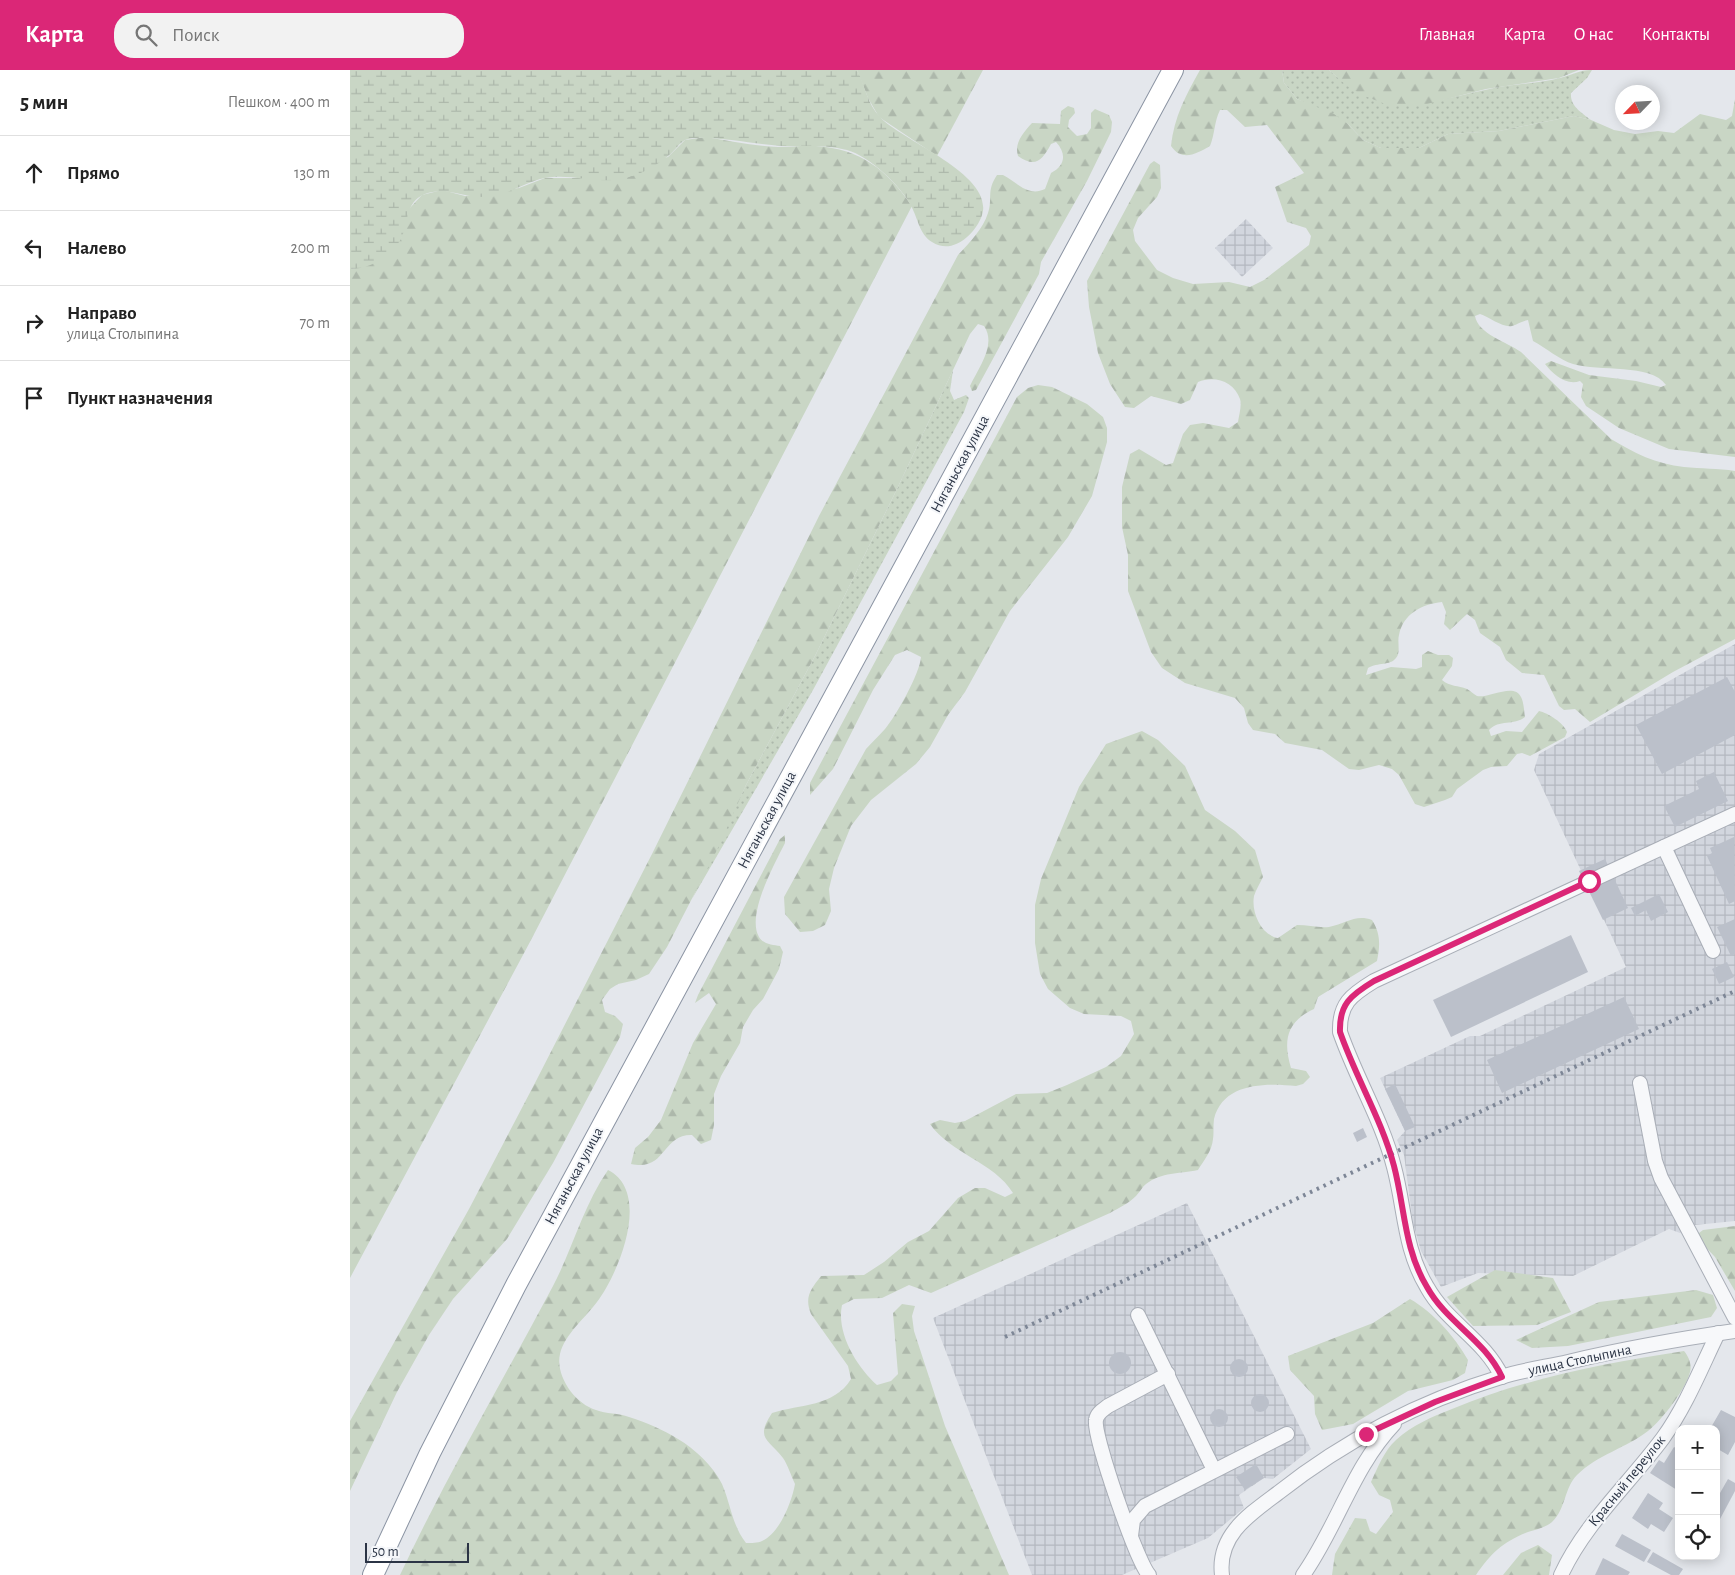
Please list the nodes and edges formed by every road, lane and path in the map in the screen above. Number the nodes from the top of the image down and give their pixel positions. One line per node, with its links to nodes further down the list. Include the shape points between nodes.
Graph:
1 (1173, 70): 16 (highway, Няганьская улица, via 516,1285 437,1437)
2 (1735, 814): 3 (street)
3 (1664, 847): 4 (street); 11 (street, via 1374,981 1352,996 1339,1017 1345,1047 1394,1167 1414,1263 1439,1304 1490,1355)
4 (1713, 951)
5 (1640, 1083): 7 (street, via 1661,1178)
6 (1138, 1315): 10 (street)
7 (1735, 1318)
8 (1735, 1331): 9 (street, улица Столыпина)
9 (1718, 1333): 11 (street, улица Столыпина); 20 (street, Красный переулок, via 1664,1435 1579,1541)
10 (1168, 1374): 14 (street); 15 (street, via 1108,1406 1096,1419)
11 (1502, 1377): 12 (street, улица Столыпина)
12 (1401, 1416): 18 (street, улица Столыпина, via 1310,1467 1238,1525 1226,1542); 19 (street, улица Столыпина, via 1375,1447 1317,1556)
13 (1287, 1434): 14 (street)
14 (1214, 1470): 15 (street, via 1145,1506 1133,1520)
15 (1131, 1539): 17 (street)
16 (373, 1575)
17 (1149, 1575)
18 (1222, 1575)
19 (1303, 1575)
20 (1561, 1575)

